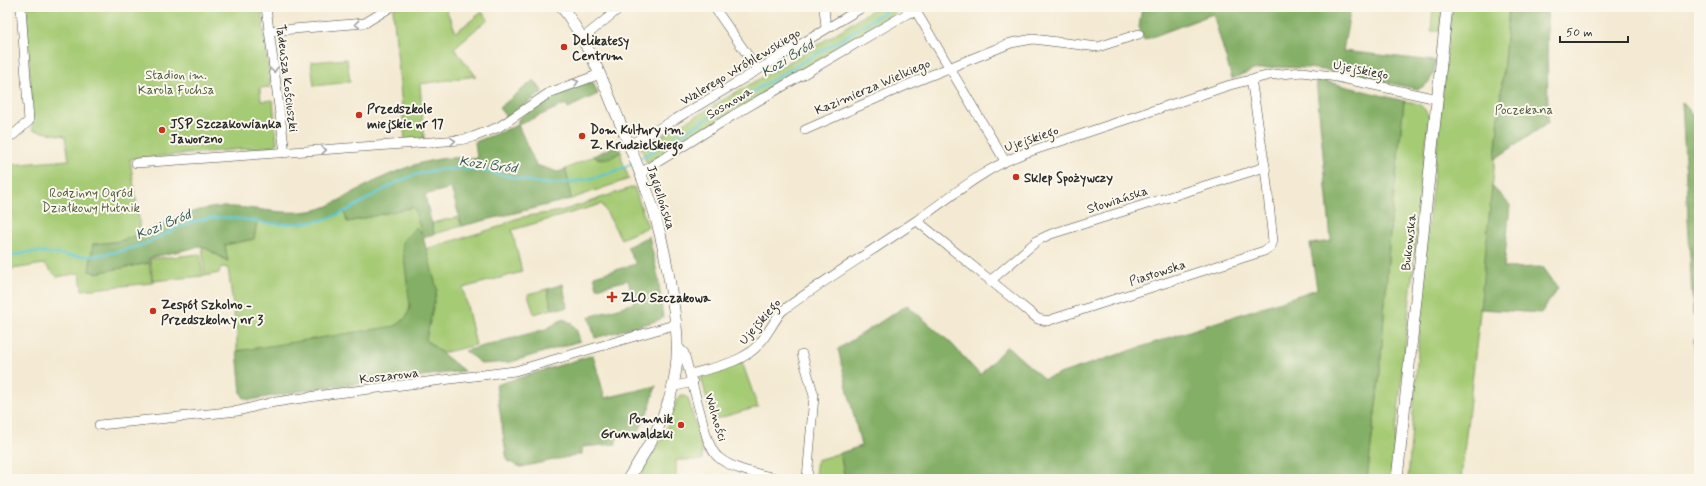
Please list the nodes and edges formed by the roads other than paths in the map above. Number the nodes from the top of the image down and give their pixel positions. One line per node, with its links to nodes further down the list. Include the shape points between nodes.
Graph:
1 (21, 7): 21 (street, via 29,121 13,135)
2 (266, 7): 12 (street, Tadeusza Kościuszki)
3 (391, 7): 12 (street, one-way to 12, via 365,23)
4 (562, 7): 14 (street, Jagiellońska)
5 (621, 7): 14 (street)
6 (714, 7): 16 (street)
7 (824, 7): 11 (street)
8 (863, 7): 11 (street, Walerego Wróblewskiego)
9 (1447, 7): 19 (street, Bukowska)
10 (918, 13): 15 (street, Kazimierza Wielkiego); 27 (street, Sosnowa, via 910,12 848,46)
11 (826, 28): 16 (street, Walerego Wróblewskiego)
12 (269, 31): 23 (street, Tadeusza Kościuszki, one-way to 23)
13 (1139, 34): 15 (street, Kazimierza Wielkiego, via 1098,47 1024,40)
14 (583, 38): 17 (street, Jagiellońska)
15 (950, 68): 20 (street, Kazimierza Wielkiego); 24 (street, Kazimierza Wielkiego)
16 (758, 70): 22 (street, Walerego Wróblewskiego)
17 (600, 74): 22 (street, Jagiellońska); 23 (street, one-way to 17, via 473,137 499,127 549,93)
18 (1251, 79): 19 (street, Ujejskiego, via 1303,72); 24 (street, Ujejskiego); 26 (street, Piastowska)
19 (1437, 99): 39 (street, Bukowska)
20 (805, 130)
21 (7, 136)
22 (629, 146): 27 (street, Jagiellońska)
23 (285, 153): 25 (street)
24 (1005, 161): 28 (street, Ujejskiego)
25 (136, 163)
26 (1265, 167): 29 (street, Słowiańska, via 1051,234 1038,240); 29 (street, Piastowska, via 1273,241 1264,251 1047,321 1038,319)
27 (639, 172): 30 (street, Jagiellońska, via 654,210 660,234)
28 (916, 220): 29 (street, Piastowska); 33 (street, Ujejskiego, via 782,311 763,339 746,355)
29 (990, 281)
30 (676, 324): 31 (street, Jagiellońska); 35 (street, Koszarowa, via 515,371 330,394 269,403 238,411)
31 (677, 346): 33 (street, Wolności, via 684,352); 34 (street, Jagiellońska)
32 (802, 354): 38 (street, via 814,396)
33 (692, 378): 34 (street, Ujejskiego); 37 (street, Wolności, via 707,438 718,457 732,466)
34 (672, 387): 36 (street, Jagiellońska, via 664,417)
35 (99, 425)
36 (628, 479)
37 (780, 479)
38 (807, 479)
39 (1397, 479)

